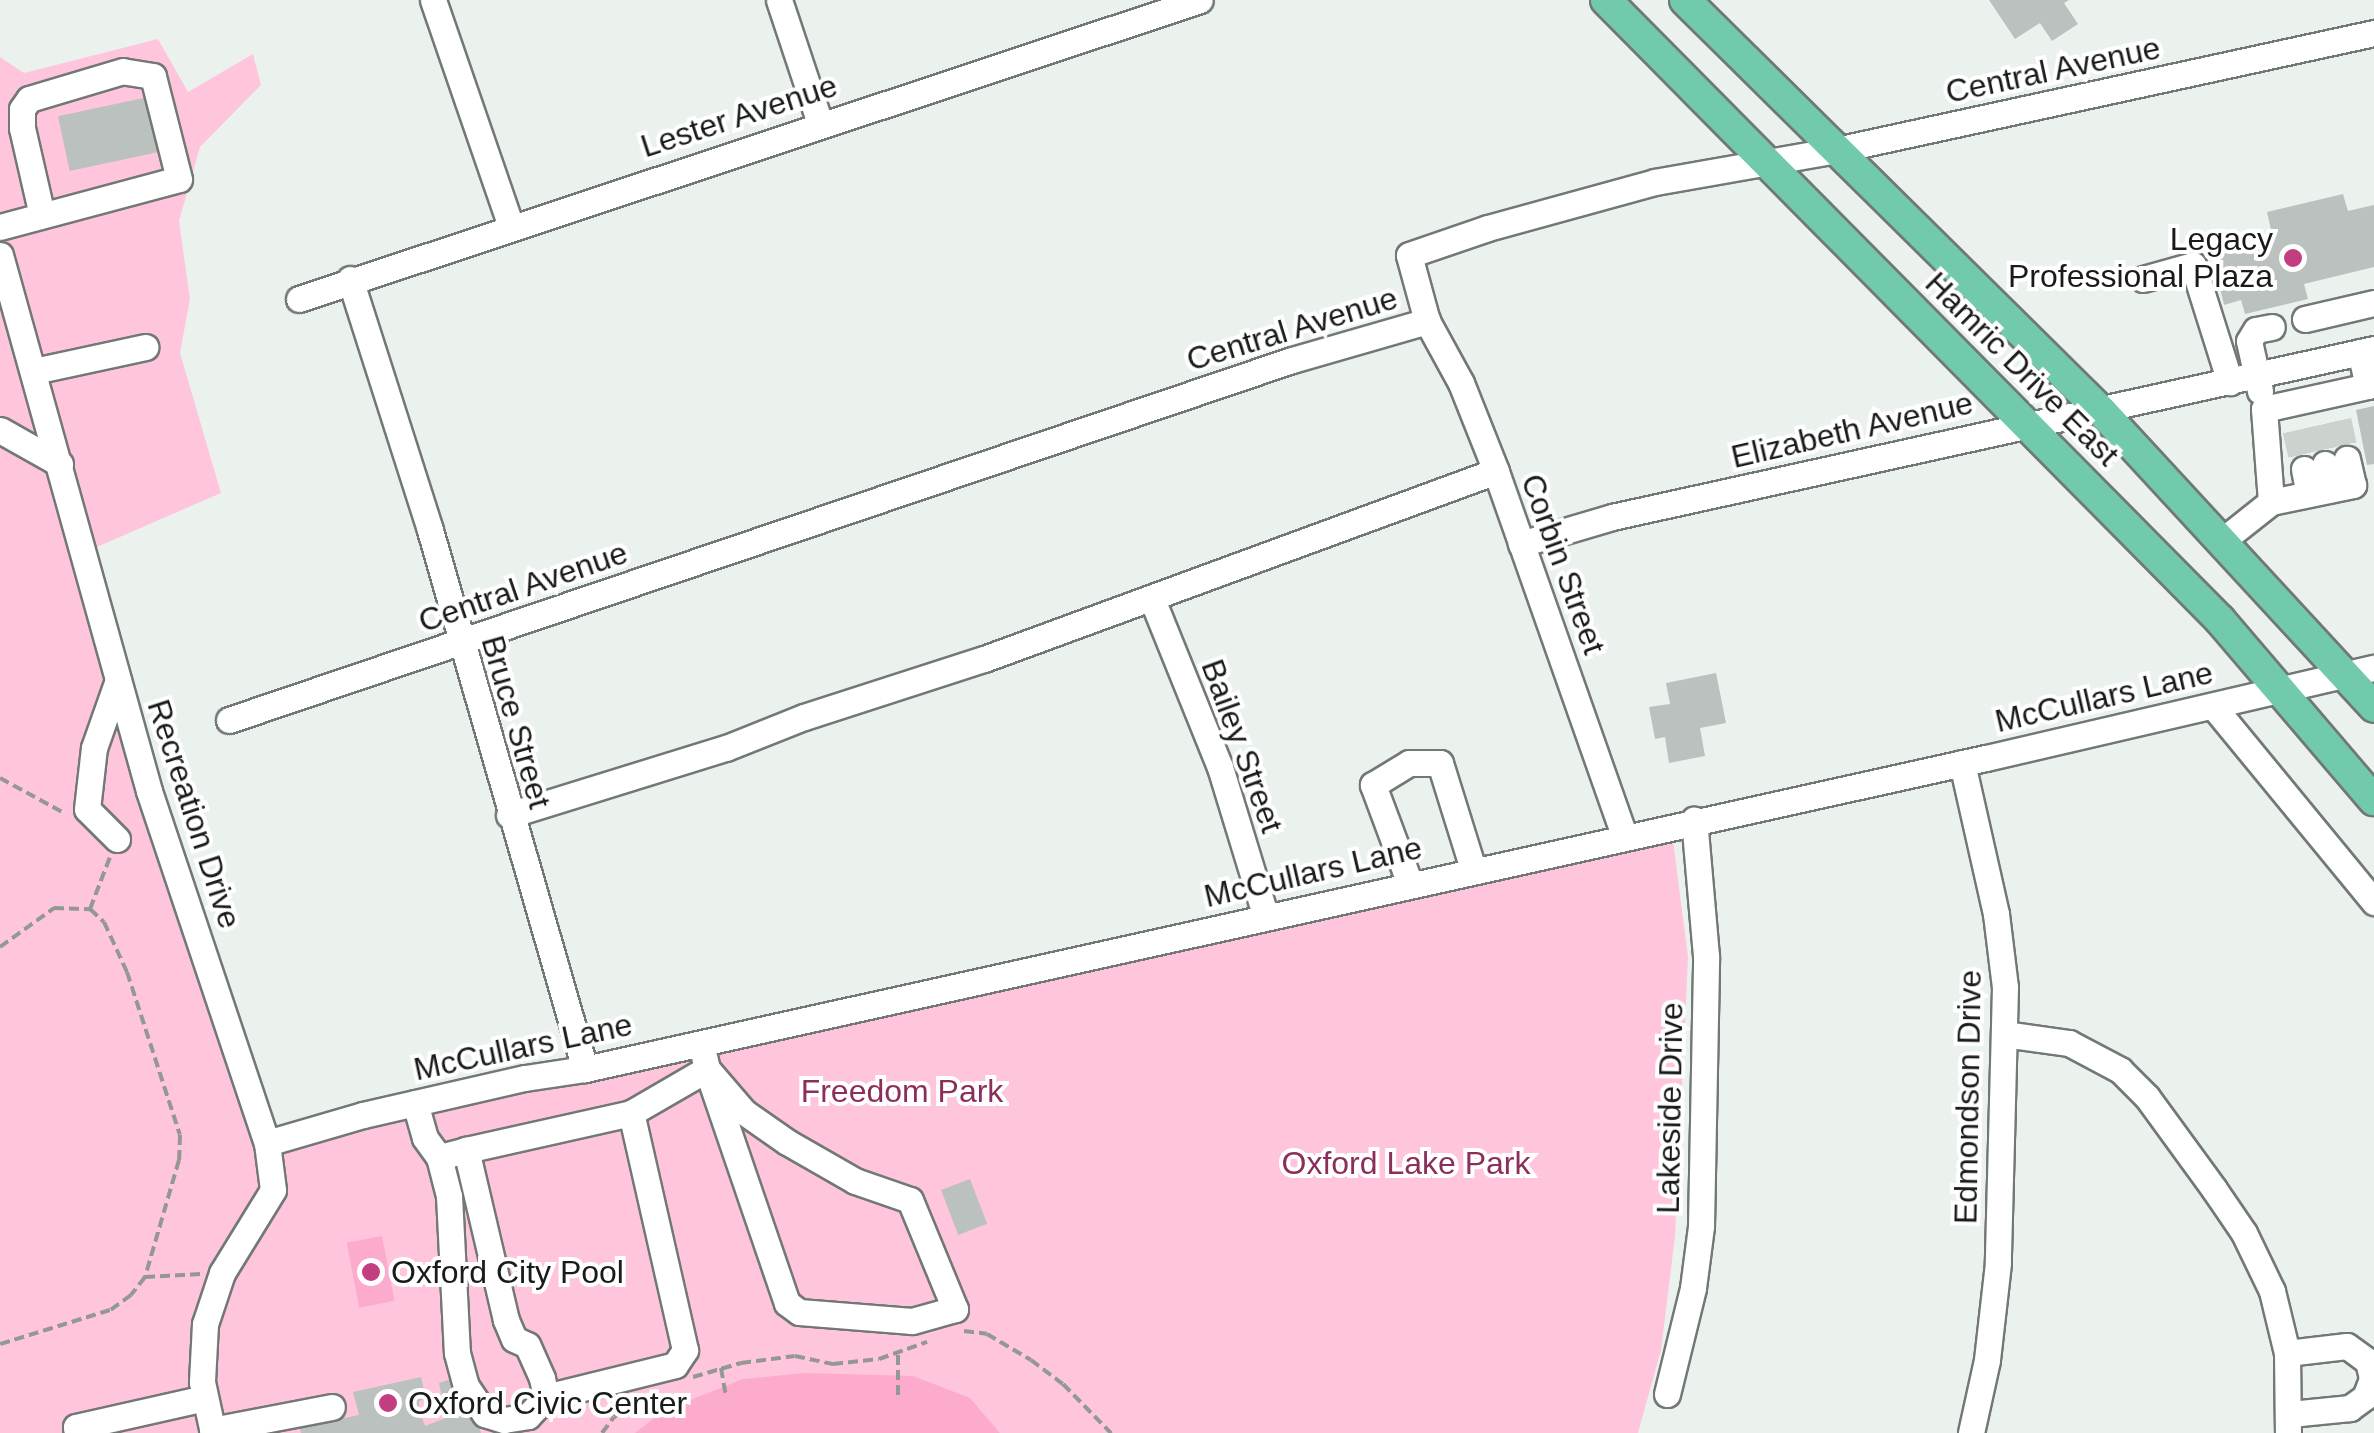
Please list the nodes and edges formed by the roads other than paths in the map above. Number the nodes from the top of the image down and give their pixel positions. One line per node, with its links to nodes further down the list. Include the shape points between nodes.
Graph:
1 (433, 0): 11 (street)
2 (779, 0): 7 (street)
3 (1200, 0): 7 (street, Lester Avenue)
4 (1606, 0): 9 (main road, Hamric Drive East)
5 (1685, 0): 8 (main road, Hamric Drive East)
6 (2374, 33): 8 (street, Central Avenue)
7 (820, 124): 11 (street, Lester Avenue)
8 (1836, 150): 9 (street, Central Avenue); 28 (main road, Hamric Drive East)
9 (1764, 160): 20 (street, Central Avenue, via 1654,182 1409,255); 29 (main road, Hamric Drive East)
10 (42, 216): 10 (street, via 179,179 153,76 122,70 29,99 22,128); 12 (street)
11 (511, 226): 14 (street, Lester Avenue)
12 (0, 227)
13 (0, 255): 16 (street, Recreation Drive)
14 (350, 279): 17 (street, Lester Avenue); 38 (street, Bruce Street)
15 (2144, 279): 26 (street, via 2194,265)
16 (5, 282): 24 (street, Recreation Drive)
17 (299, 299)
18 (2374, 304): 19 (street)
19 (2304, 319)
20 (1427, 321): 32 (street, Corbin Street); 38 (street, Central Avenue, via 1292,360)
21 (2272, 326): 25 (street, via 2256,330 2249,341)
22 (145, 346): 24 (street)
23 (2367, 351): 25 (street, Elizabeth Avenue); 27 (street, via 2368,386)
24 (34, 372): 31 (street, Recreation Drive)
25 (2257, 376): 26 (street, Elizabeth Avenue); 27 (street)
26 (2230, 382): 28 (street, Elizabeth Avenue)
27 (2299, 401): 27 (street, via 2317,425); 34 (street)
28 (2102, 412): 29 (street, Elizabeth Avenue); 35 (main road, Hamric Drive East)
29 (2029, 423): 36 (street, Elizabeth Avenue, via 1612,517); 41 (main road, Hamric Drive East)
30 (0, 430): 31 (street)
31 (60, 464): 40 (street, Recreation Drive)
32 (1496, 471): 36 (street, Corbin Street); 37 (street)
33 (2335, 477): 34 (street)
34 (2272, 502): 35 (street)
35 (2223, 540): 39 (main road, Hamric Drive East)
36 (1521, 544): 49 (street, Corbin Street)
37 (1152, 599): 47 (street, via 726,748); 54 (street, Bailey Street, via 1220,767)
38 (460, 643): 44 (street, Central Avenue); 47 (street, Bruce Street)
39 (2361, 671): 41 (street, McCullars Lane); 43 (main road, Hamric Drive East)
40 (118, 680): 50 (street, via 94,748 87,810); 61 (street, Recreation Drive)
41 (2281, 689): 42 (street, McCullars Lane); 46 (main road, Hamric Drive East)
42 (2213, 706): 45 (street, McCullars Lane); 53 (street)
43 (2374, 707)
44 (229, 720)
45 (1962, 763): 48 (street, McCullars Lane); 55 (street, Edmondson Drive, via 2000,939)
46 (2374, 800)
47 (508, 815): 57 (street, Bruce Street)
48 (1694, 820): 49 (street, McCullars Lane); 66 (street, Lakeside Drive, via 1706,956 1700,1226)
49 (1624, 835): 51 (street, McCullars Lane)
50 (117, 839)
51 (1473, 869): 52 (street, McCullars Lane); 52 (street, via 1440,763 1408,763 1373,785)
52 (1410, 884): 54 (street, McCullars Lane)
53 (2374, 902)
54 (1266, 916): 56 (street, McCullars Lane)
55 (2004, 1034): 64 (street, via 2048,1037 2087,1050 2147,1097 2244,1233 2272,1291); 72 (street, Edmondson Drive, via 1998,1263)
56 (701, 1042): 57 (street, McCullars Lane); 58 (street)
57 (585, 1069): 59 (street, McCullars Lane)
58 (707, 1069): 58 (street, via 787,1303 799,1312 912,1321 956,1309 910,1200 854,1180 787,1142 744,1112); 60 (street)
59 (414, 1103): 61 (street, McCullars Lane); 63 (street)
60 (631, 1113): 62 (street); 67 (street, via 685,1350 675,1365)
61 (267, 1143): 65 (street, Recreation Drive, via 273,1190 222,1273 205,1324)
62 (466, 1150): 63 (street); 67 (street, via 506,1320 514,1339 526,1345)
63 (439, 1156): 67 (street, via 452,1230 457,1354 466,1386 485,1414 504,1420 528,1416)
64 (2287, 1353): 69 (street); 69 (street, via 2347,1346 2368,1361 2372,1379 2365,1397 2350,1408)
65 (204, 1390): 70 (street, Recreation Drive); 71 (street, via 76,1427)
66 (1668, 1394)
67 (546, 1397)
68 (332, 1408): 70 (street)
69 (2289, 1423)
70 (212, 1432)
71 (78, 1433)
72 (1971, 1433)

